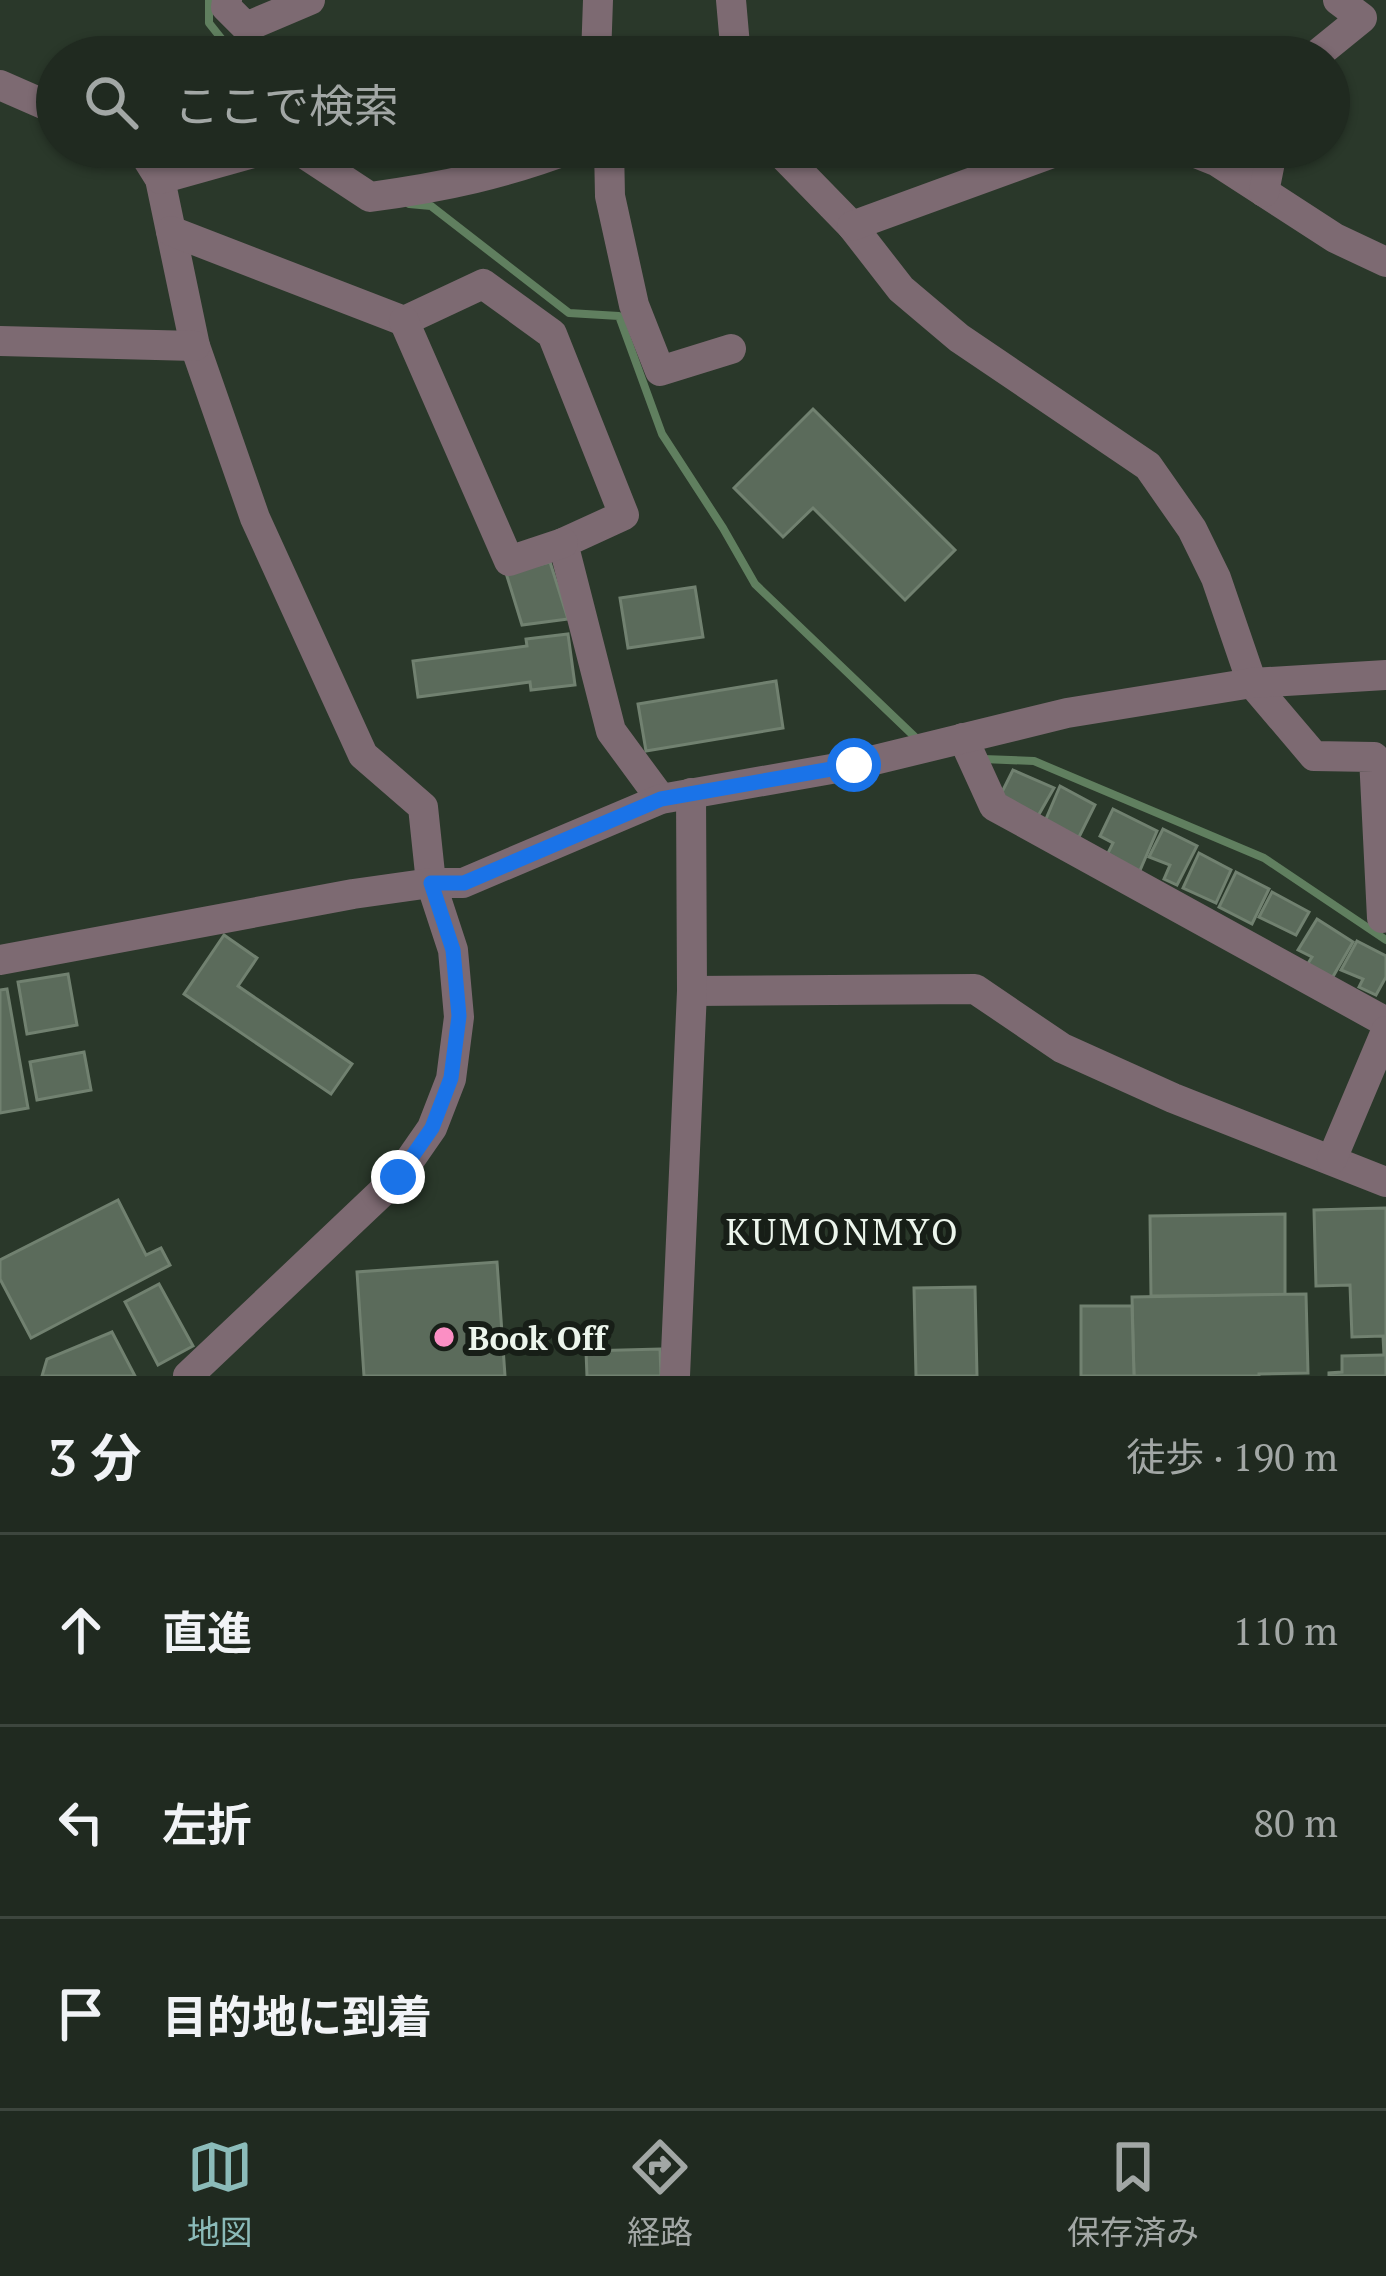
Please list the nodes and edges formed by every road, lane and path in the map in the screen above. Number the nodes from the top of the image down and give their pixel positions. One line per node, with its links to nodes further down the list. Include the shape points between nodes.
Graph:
1 (226, 0): 2 (street, via 246,27)
2 (310, 0)
3 (598, 0): 6 (street)
4 (730, 0): 7 (street)
5 (1338, 0): 8 (street, via 1362,18)
6 (597, 36)
7 (734, 36)
8 (1340, 36)
9 (0, 85): 10 (street)
10 (36, 101)
11 (154, 168): 20 (street)
12 (197, 168): 20 (street)
13 (326, 168): 14 (street, via 370,197)
14 (520, 168)
15 (609, 168): 28 (street, via 634,305 660,370)
16 (795, 168): 22 (street)
17 (1011, 168): 22 (street)
18 (1227, 168): 21 (street)
19 (1269, 168): 21 (street)
20 (160, 178): 23 (street)
21 (1264, 192): 24 (street)
22 (852, 226): 31 (street, via 901,289 959,338 1148,466 1208,561)
23 (171, 231): 25 (street); 27 (street)
24 (1386, 262)
25 (404, 321): 29 (street, via 509,561); 29 (street, via 483,284 552,334 624,515)
26 (0, 341): 27 (street)
27 (195, 346): 34 (street, via 255,518 363,754 423,807)
28 (731, 349)
29 (563, 543): 33 (street, via 611,731)
30 (1386, 675): 31 (street)
31 (1252, 683): 32 (street, via 1067,712); 35 (street, via 1314,756 1374,757)
32 (963, 739): 33 (street); 38 (street, via 994,806)
33 (676, 796): 34 (street, via 464,883); 37 (street)
34 (431, 883): 36 (street); 41 (street, via 453,950 459,1016 451,1078 432,1128 398,1177)
35 (1382, 918)
36 (0, 960)
37 (692, 991): 39 (street, via 974,989 1062,1048); 42 (street)
38 (1386, 1026): 39 (street)
39 (1332, 1160): 40 (street)
40 (1386, 1182)
41 (188, 1376)
42 (675, 1376)

